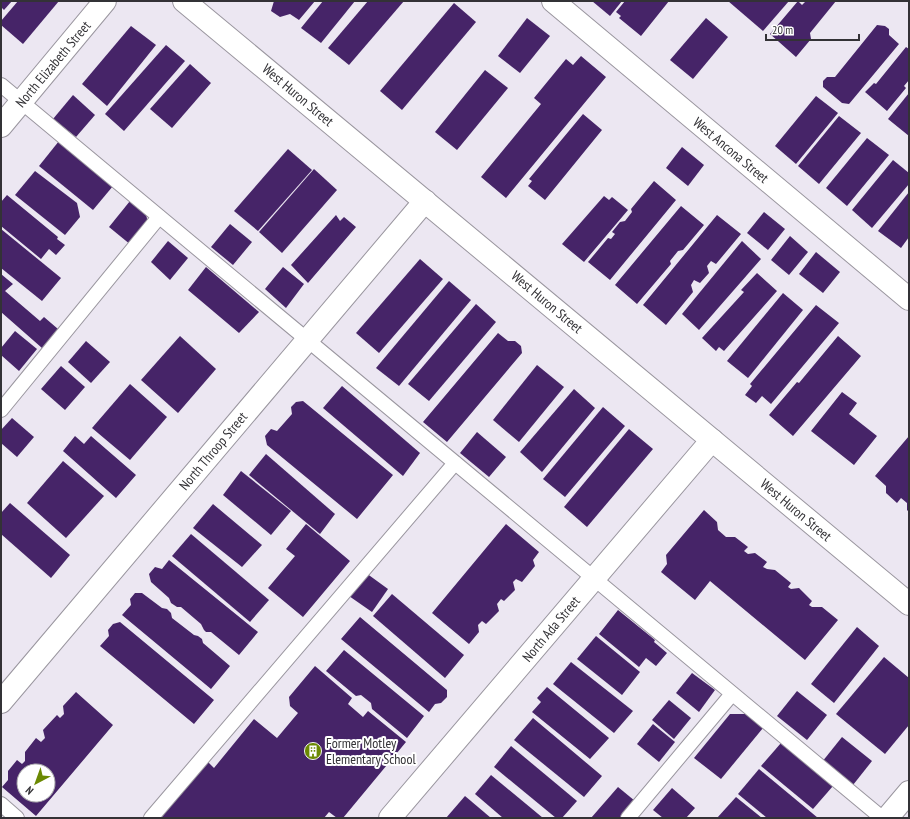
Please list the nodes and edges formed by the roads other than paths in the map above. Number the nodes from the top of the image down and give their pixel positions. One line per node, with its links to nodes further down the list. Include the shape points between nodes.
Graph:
1 (105, 1): 5 (street, North Elizabeth Street)
2 (553, 1): 9 (street, West Ancona Street)
3 (198, 5): 7 (street, West Huron Street)
4 (1, 85): 5 (lane)
5 (21, 102): 6 (street, North Elizabeth Street); 8 (lane)
6 (1, 126)
7 (425, 201): 10 (street, North Throop Street); 12 (street, West Huron Street)
8 (159, 217): 10 (lane); 11 (lane)
9 (909, 299)
10 (307, 340): 13 (lane); 17 (street, North Throop Street)
11 (1, 410)
12 (712, 440): 14 (street, North Ada Street); 15 (street, West Huron Street)
13 (455, 463): 14 (lane); 21 (lane)
14 (594, 579): 16 (lane); 22 (street, North Ada Street)
15 (909, 604)
16 (732, 694): 23 (lane); 24 (lane)
17 (1, 702)
18 (909, 792): 25 (street)
19 (1, 804): 20 (lane)
20 (17, 818)
21 (152, 818)
22 (390, 818)
23 (628, 818)
24 (882, 818)
25 (888, 818)

